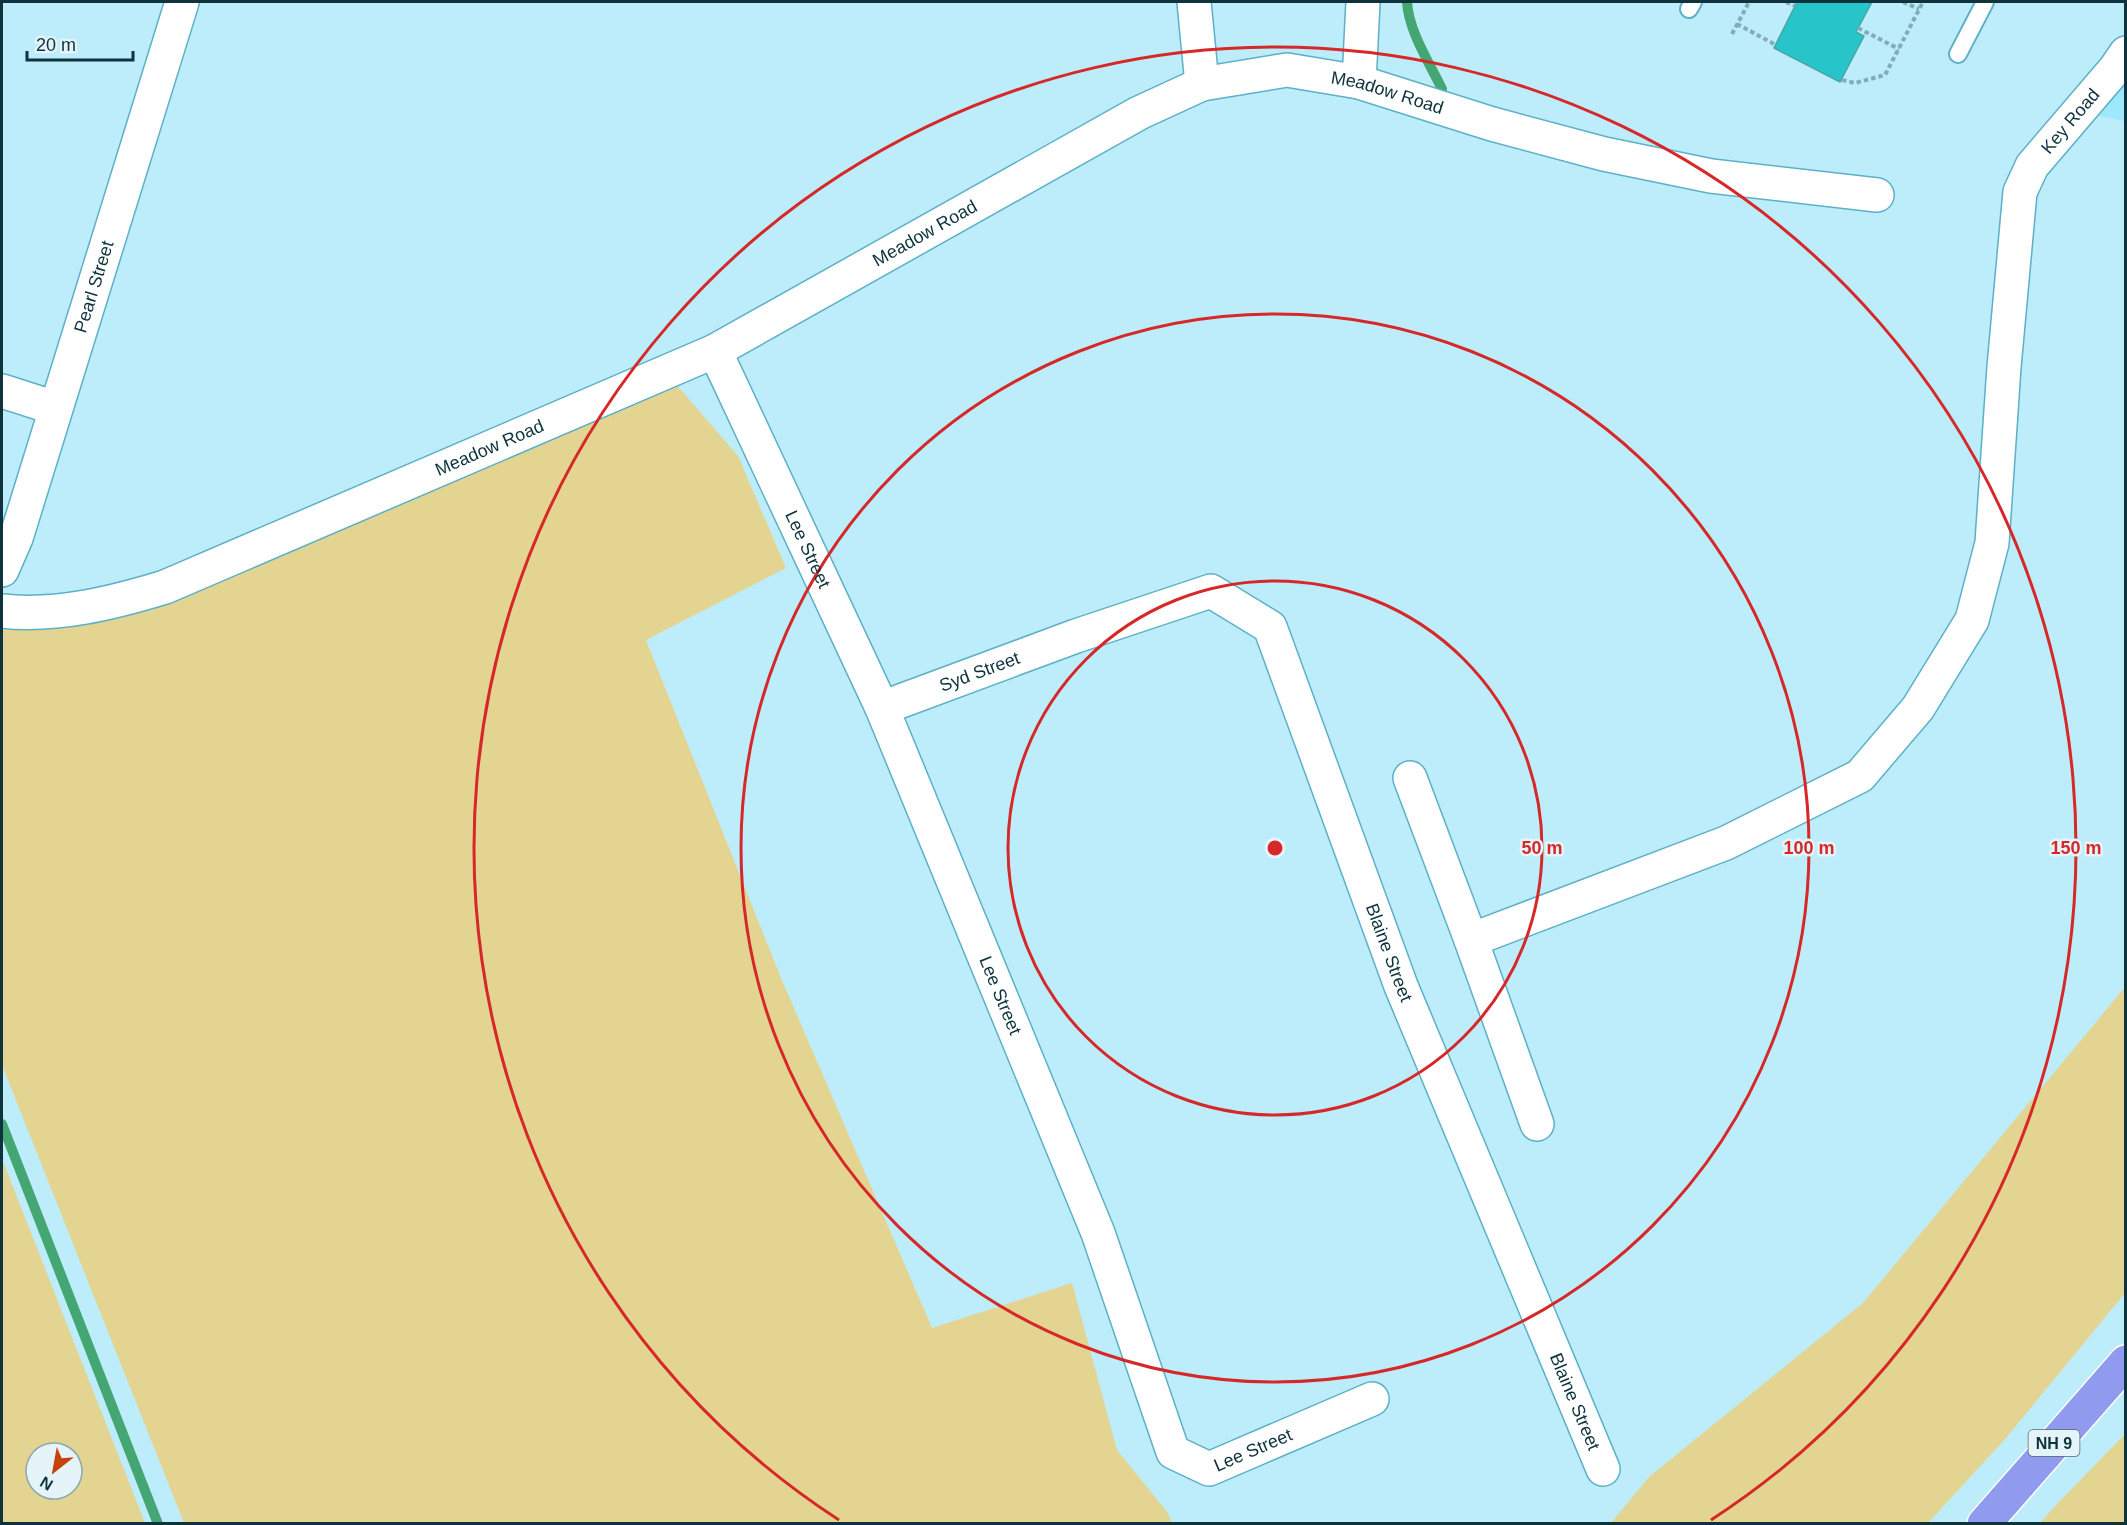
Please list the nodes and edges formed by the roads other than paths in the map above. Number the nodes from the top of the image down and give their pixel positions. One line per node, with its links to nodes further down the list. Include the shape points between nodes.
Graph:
1 (182, 2): 12 (street, Pearl Street)
2 (1194, 2): 8 (street)
3 (1363, 2): 7 (street)
4 (1985, 2): 6 (lane)
5 (2126, 53): 18 (street, Key Road, via 2038,159 2020,192 1992,543 1972,620 1918,708 1860,776 1726,843)
6 (1958, 54)
7 (1359, 82): 8 (street, Meadow Road, via 1287,70); 9 (street, Meadow Road, via 1604,154 1711,176)
8 (1203, 84): 10 (street, Meadow Road, via 1139,113)
9 (1877, 195)
10 (715, 351): 14 (street, Meadow Road, via 165,587 121,601 76,608); 16 (street, Lee Street)
11 (2, 392): 12 (street)
12 (55, 408): 13 (street, Pearl Street, via 16,538)
13 (2, 570)
14 (2, 611)
15 (1076, 636): 16 (street, Syd Street); 22 (street, Blaine Street, via 1211,591 1270,627 1401,986)
16 (882, 708): 21 (street, Lee Street, via 1098,1233 1173,1452 1209,1469)
17 (1410, 777): 18 (street)
18 (1471, 940): 19 (street)
19 (1537, 1124)
20 (2126, 1362): 23 (highway, NH 9)
21 (1372, 1399)
22 (1603, 1469)
23 (1984, 1524)

